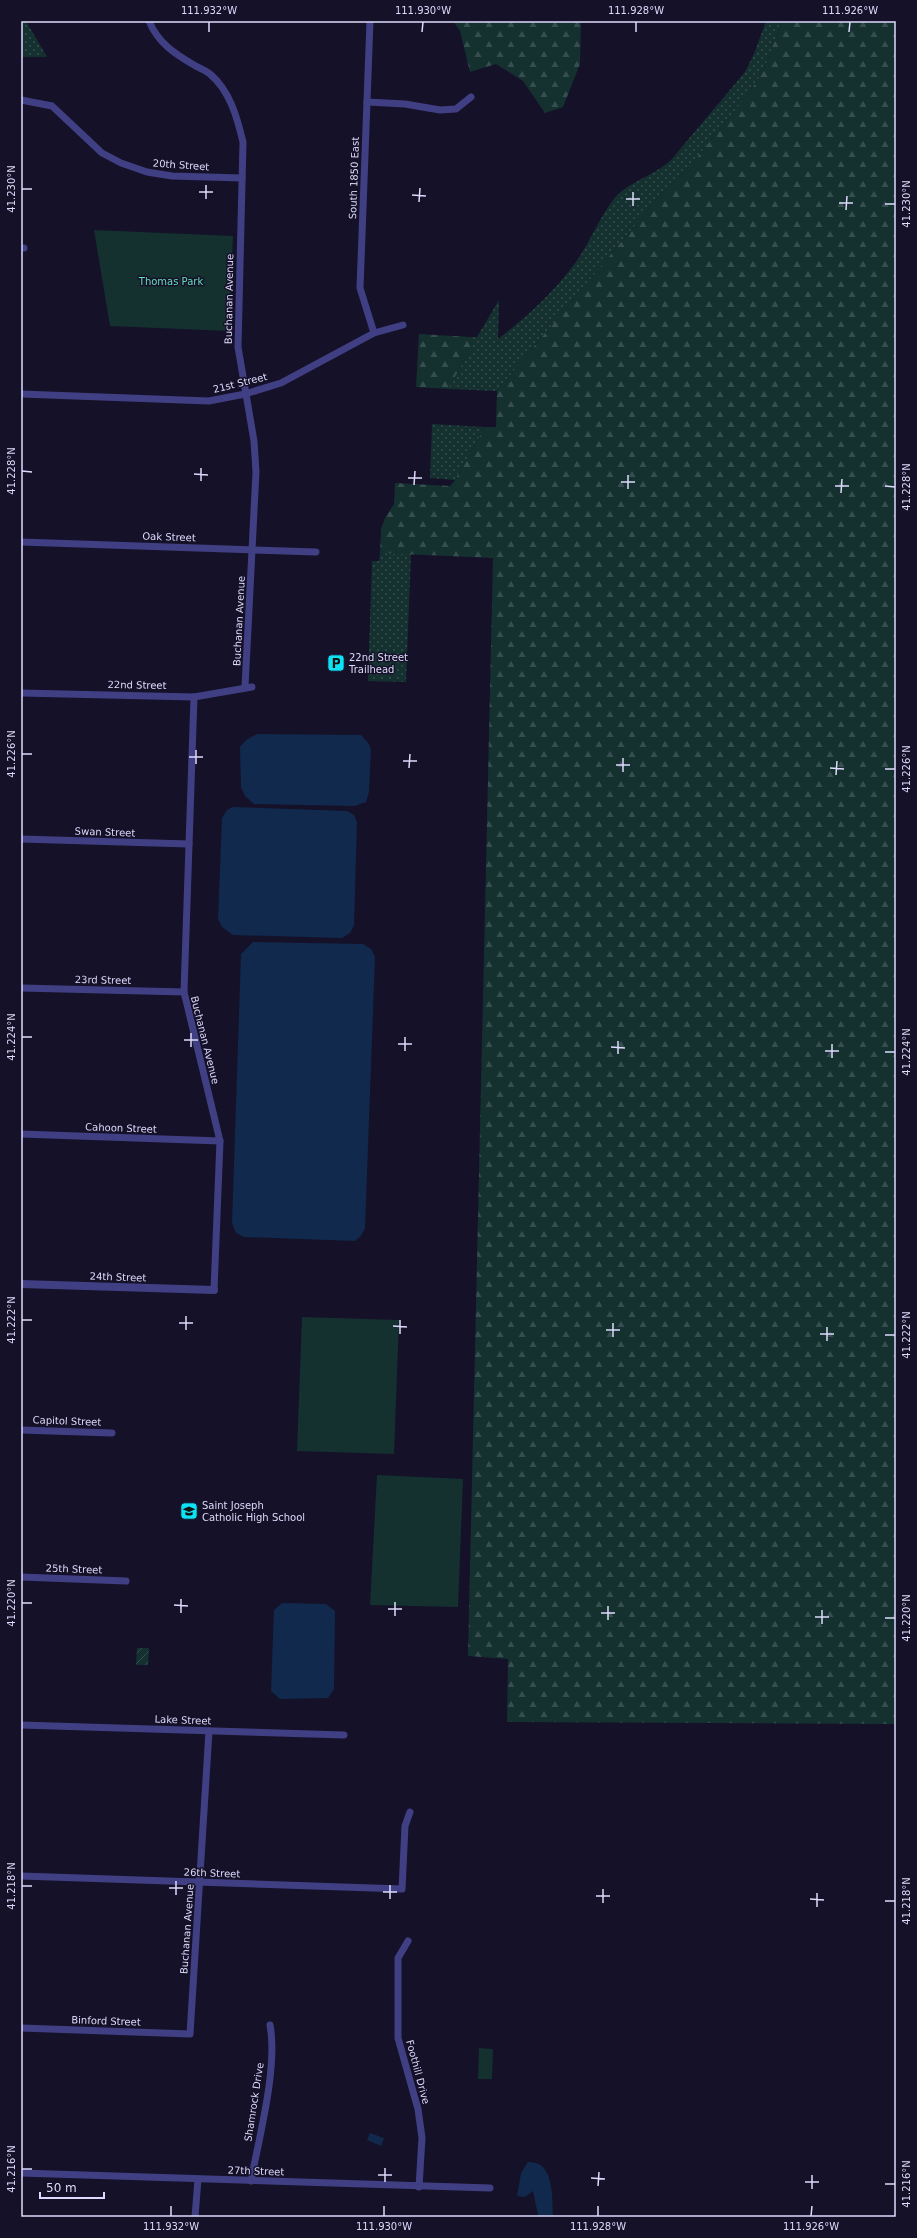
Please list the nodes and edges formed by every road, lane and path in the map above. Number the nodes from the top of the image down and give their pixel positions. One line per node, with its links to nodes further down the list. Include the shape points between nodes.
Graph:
1 (150, 21): 6 (street, Buchanan Avenue, via 161,41 175,54 209,74 225,91 238,119 243,142)
2 (370, 21): 5 (street, South 1850 East)
3 (470, 97): 5 (street, via 456,109 440,110 405,104)
4 (21, 100): 6 (street, 20th Street, via 52,106 102,153 146,172 172,176)
5 (367, 102): 8 (street, South 1850 East, via 360,288)
6 (242, 178): 10 (street, Buchanan Avenue, via 238,347)
7 (403, 325): 8 (street, 21st Street)
8 (374, 333): 10 (street, 21st Street, via 281,383)
9 (21, 394): 10 (street, 21st Street, via 209,400)
10 (245, 394): 12 (street, Buchanan Avenue, via 254,441 256,472)
11 (21, 542): 12 (street, Oak Street)
12 (252, 550): 13 (street, Oak Street); 14 (street, Buchanan Avenue)
13 (316, 552)
14 (249, 687): 16 (street, 22nd Street)
15 (21, 692): 16 (street, 22nd Street)
16 (194, 697): 18 (street, Buchanan Avenue)
17 (21, 839): 18 (street, Swan Street)
18 (189, 844): 20 (street, Buchanan Avenue)
19 (21, 988): 20 (street, 23rd Street)
20 (184, 992): 22 (street, Buchanan Avenue)
21 (21, 1134): 22 (street, Cahoon Street)
22 (220, 1141): 24 (street, Buchanan Avenue)
23 (21, 1284): 24 (street, 24th Street)
24 (214, 1290)
25 (21, 1430): 26 (street, Capitol Street)
26 (112, 1433)
27 (21, 1577): 28 (street, 25th Street)
28 (126, 1581)
29 (21, 1725): 30 (street, Lake Street)
30 (209, 1731): 31 (street, Lake Street); 34 (street, Buchanan Avenue)
31 (344, 1735)
32 (410, 1812): 34 (street, 26th Street, via 405,1826 402,1889)
33 (21, 1876): 34 (street, 26th Street)
34 (200, 1882): 38 (street, Buchanan Avenue)
35 (408, 1941): 42 (street, Foothill Drive, via 398,1958 398,2038 418,2109 422,2138)
36 (270, 2025): 41 (street, Shamrock Drive, via 273,2039 267,2096)
37 (21, 2028): 38 (street, Binford Street)
38 (190, 2034)
39 (21, 2173): 40 (street, 27th Street)
40 (198, 2179): 41 (street, 27th Street); 44 (street)
41 (251, 2181): 42 (street, 27th Street)
42 (419, 2187): 43 (street, 27th Street)
43 (490, 2188)
44 (195, 2217)

